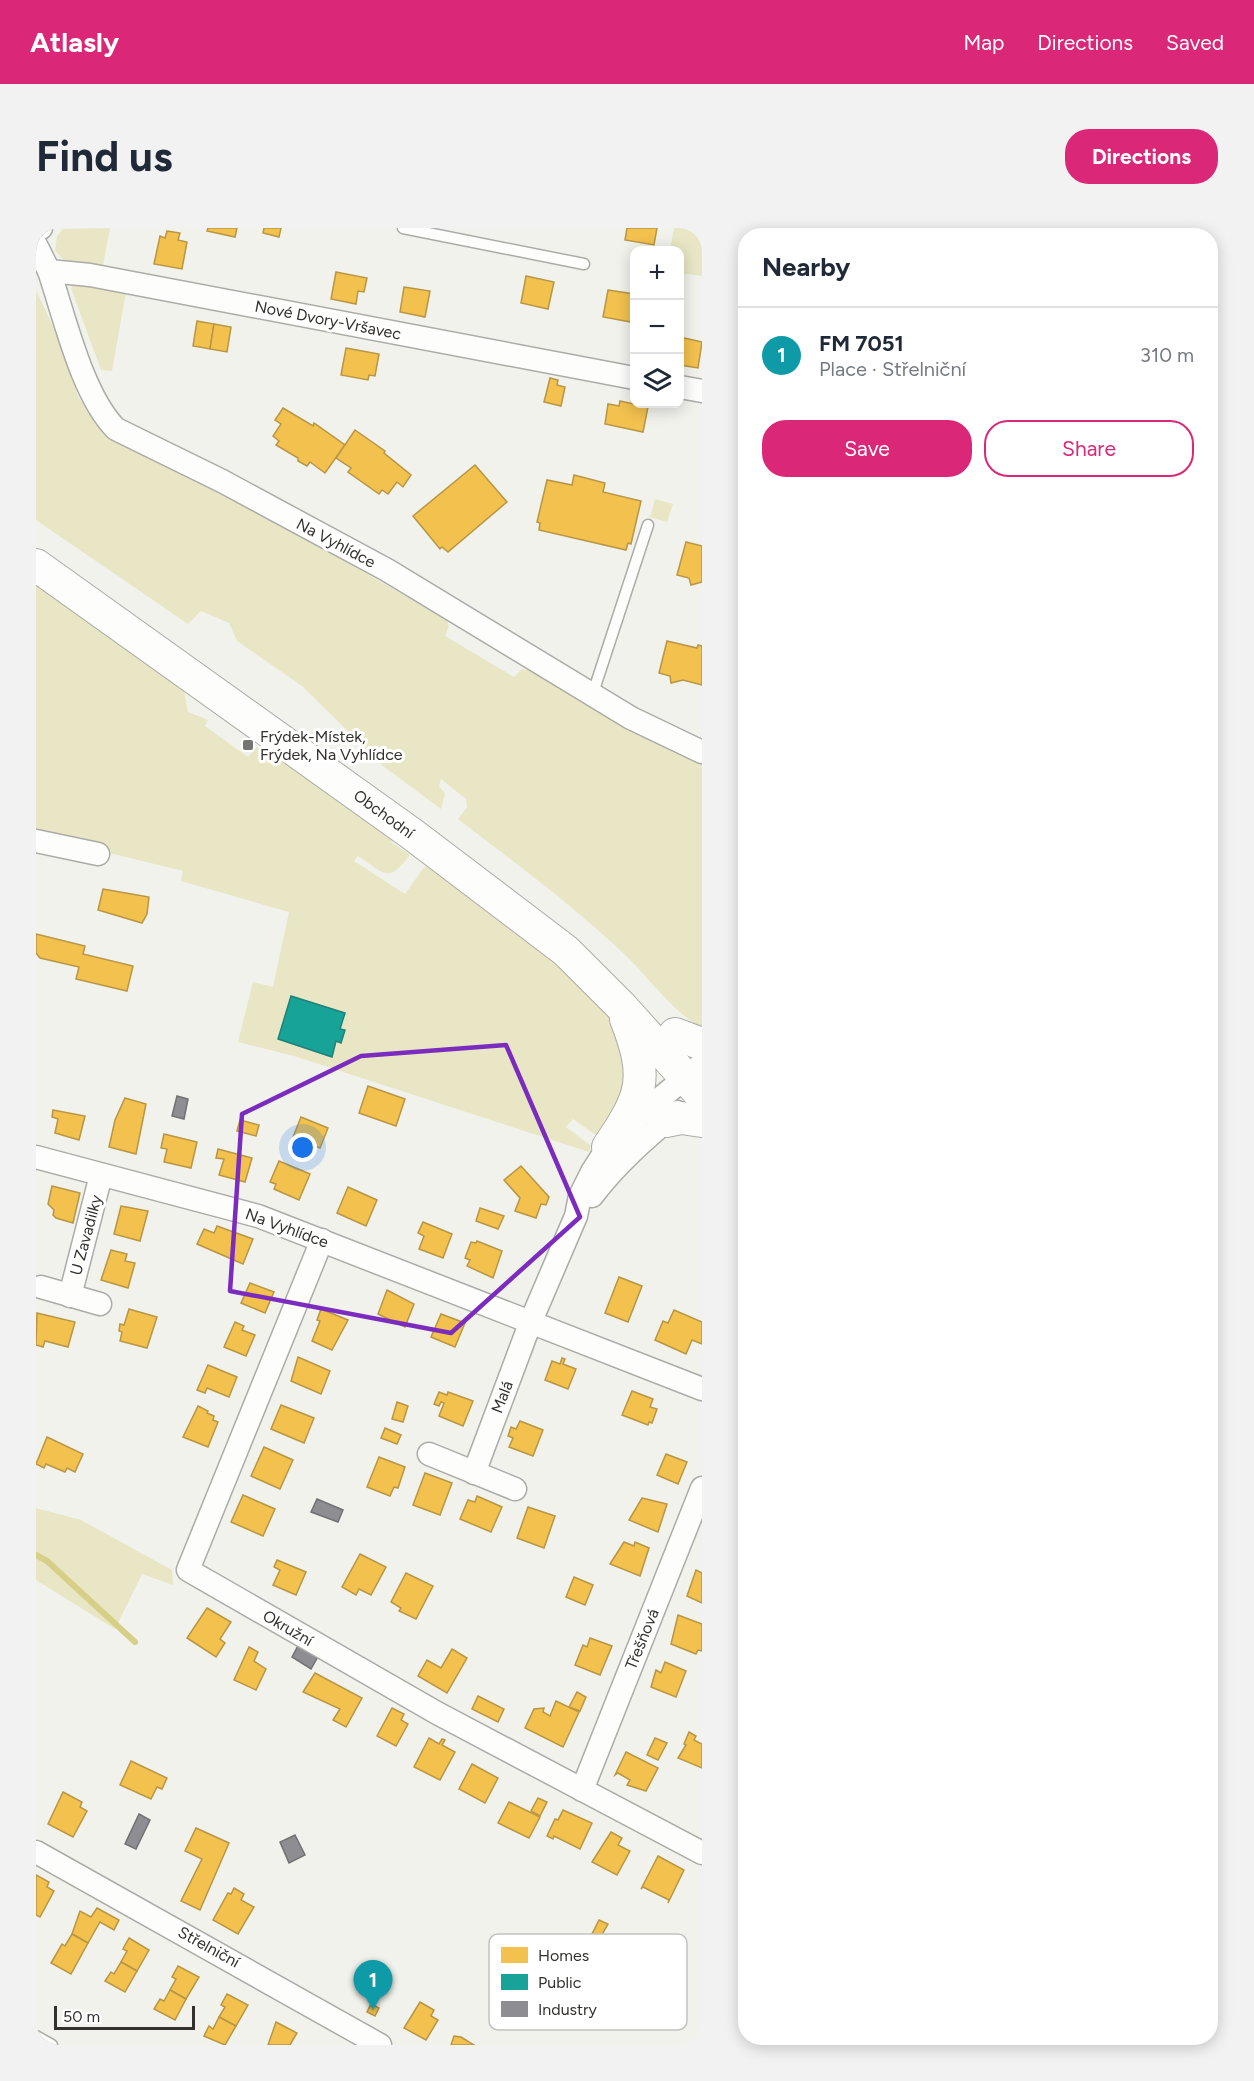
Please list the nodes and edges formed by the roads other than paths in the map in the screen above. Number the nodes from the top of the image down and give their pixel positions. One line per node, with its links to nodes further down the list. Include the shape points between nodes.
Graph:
1 (41, 228): 3 (street)
2 (403, 228): 5 (lane)
3 (36, 229)
4 (36, 245): 6 (street)
5 (584, 264)
6 (49, 271): 7 (street, Nové Dvory-Vršavec, via 90,275); 13 (street, Na Vyhlídce, via 90,391 116,429 387,570)
7 (630, 377)
8 (684, 388): 9 (street)
9 (702, 391)
10 (648, 525): 13 (lane)
11 (36, 543): 18 (main road, Obchodní, via 427,820 579,938)
12 (36, 565): 17 (main road, Obchodní, via 421,841 566,951)
13 (592, 696): 14 (street, Na Vyhlídce)
14 (702, 752)
15 (36, 841): 16 (street)
16 (98, 854)
17 (622, 1007): 19 (main road, Obchodní); 21 (main road, via 641,1065 640,1084 630,1114)
18 (688, 1039): 19 (main road, Obchodní)
19 (699, 1090): 20 (main road, via 681,1118); 21 (street, via 641,1114)
20 (666, 1121): 24 (street, via 608,1175)
21 (608, 1147): 24 (street, via 580,1196)
22 (36, 1157): 23 (street, Na Vyhlídce)
23 (101, 1174): 25 (street, Na Vyhlídce, via 258,1216); 27 (street, U Zavadilky)
24 (576, 1216): 29 (street)
25 (322, 1240): 29 (street, Na Vyhlídce); 35 (street, Okružní, via 188,1570 437,1713)
26 (41, 1287): 27 (street, U Zavadilky)
27 (70, 1296): 28 (street, U Zavadilky)
28 (100, 1304)
29 (531, 1321): 30 (street, Na Vyhlídce); 32 (street, Malá)
30 (702, 1389)
31 (429, 1454): 32 (street)
32 (474, 1473): 34 (street)
33 (702, 1488): 35 (street, Třešňová)
34 (515, 1489)
35 (582, 1790): 37 (street, Okružní)
36 (36, 1852): 40 (street, Střelniční)
37 (702, 1853)
38 (36, 2036): 39 (lane)
39 (52, 2045)
40 (380, 2045)

